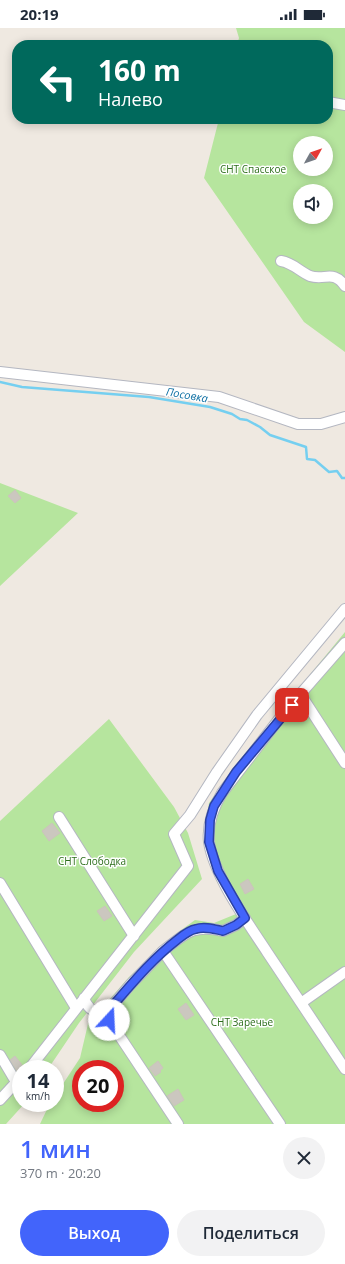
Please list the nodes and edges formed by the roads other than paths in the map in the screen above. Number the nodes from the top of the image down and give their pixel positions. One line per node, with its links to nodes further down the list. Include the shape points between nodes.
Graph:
1 (333, 103): 2 (street)
2 (345, 105)
3 (281, 261): 4 (street, via 292,264 314,277 333,276)
4 (345, 286)
5 (0, 372): 6 (street, via 219,397 298,424 321,424)
6 (345, 417)
7 (345, 609): 14 (street, via 257,715 190,815 174,834 188,866)
8 (345, 643): 9 (street)
9 (301, 695): 10 (street); 13 (street, via 282,714 236,772 214,806 210,820 209,842 218,871)
10 (345, 763)
11 (59, 817): 14 (street)
12 (0, 883): 19 (street)
13 (245, 918): 15 (street, via 223,931 210,928 195,929); 18 (street)
14 (134, 936): 17 (street)
15 (163, 951): 20 (street); 28 (street)
16 (345, 972): 18 (street)
17 (84, 998): 19 (street); 20 (street, via 87,1006 95,1012)
18 (301, 1003): 23 (street)
19 (76, 1008): 22 (street)
20 (108, 1011): 27 (street, via 109,1020)
21 (0, 1055): 24 (street)
22 (36, 1060)
23 (345, 1069)
24 (12, 1072)
25 (12, 1087): 26 (street)
26 (0, 1100)
27 (178, 1124)
28 (280, 1124)

